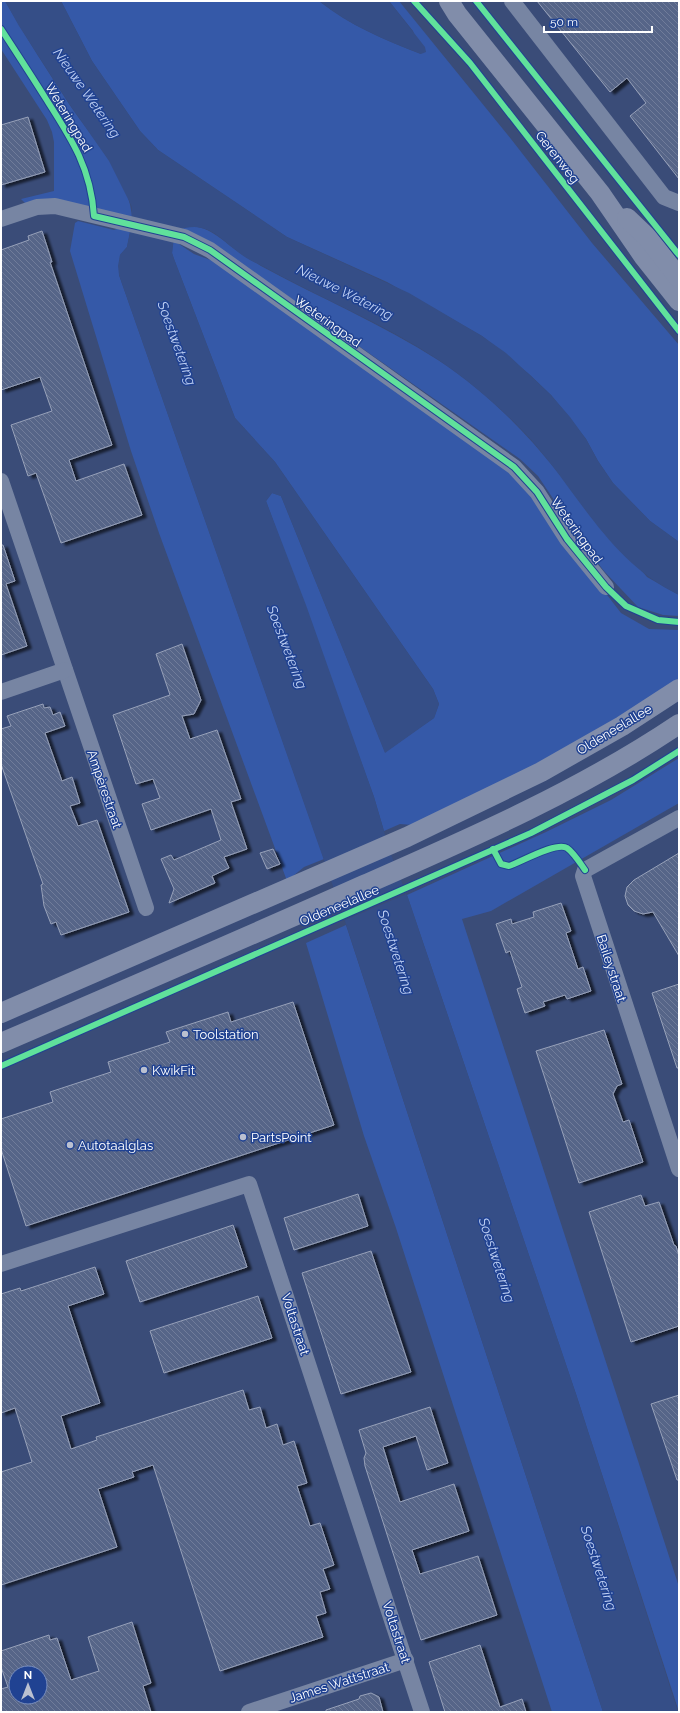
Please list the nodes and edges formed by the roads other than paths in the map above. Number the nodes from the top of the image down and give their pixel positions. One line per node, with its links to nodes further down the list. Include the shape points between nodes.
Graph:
1 (442, 1): 3 (main road, Gerenweg)
2 (512, 1): 5 (street, via 664,197)
3 (453, 8): 4 (main road, Gerenweg)
4 (600, 192): 7 (main road, Gerenweg, via 648,238); 8 (main road, Gerenweg, via 644,257)
5 (679, 203)
6 (1, 219): 10 (street, Weteringpad, via 46,205 55,206 184,237 210,250 514,467 537,492 567,539)
7 (679, 278)
8 (679, 301)
9 (1, 481): 11 (street, Ampèrestraat)
10 (606, 587)
11 (65, 670): 13 (street); 16 (street, Ampèrestraat)
12 (679, 689): 17 (main road, Oldeneelallee, via 622,726 541,772 407,837)
13 (1, 692)
14 (679, 724): 18 (main road, Oldeneelallee, via 566,792 416,863)
15 (679, 818): 19 (street, Baileystraat, via 585,870 583,876)
16 (146, 908)
17 (1, 1013)
18 (1, 1043)
19 (679, 1169)
20 (1, 1264): 21 (street, Voltastraat, via 249,1184)
21 (406, 1660): 22 (street, James Wattstraat); 23 (street, Voltastraat)
22 (249, 1712)
23 (422, 1712)

